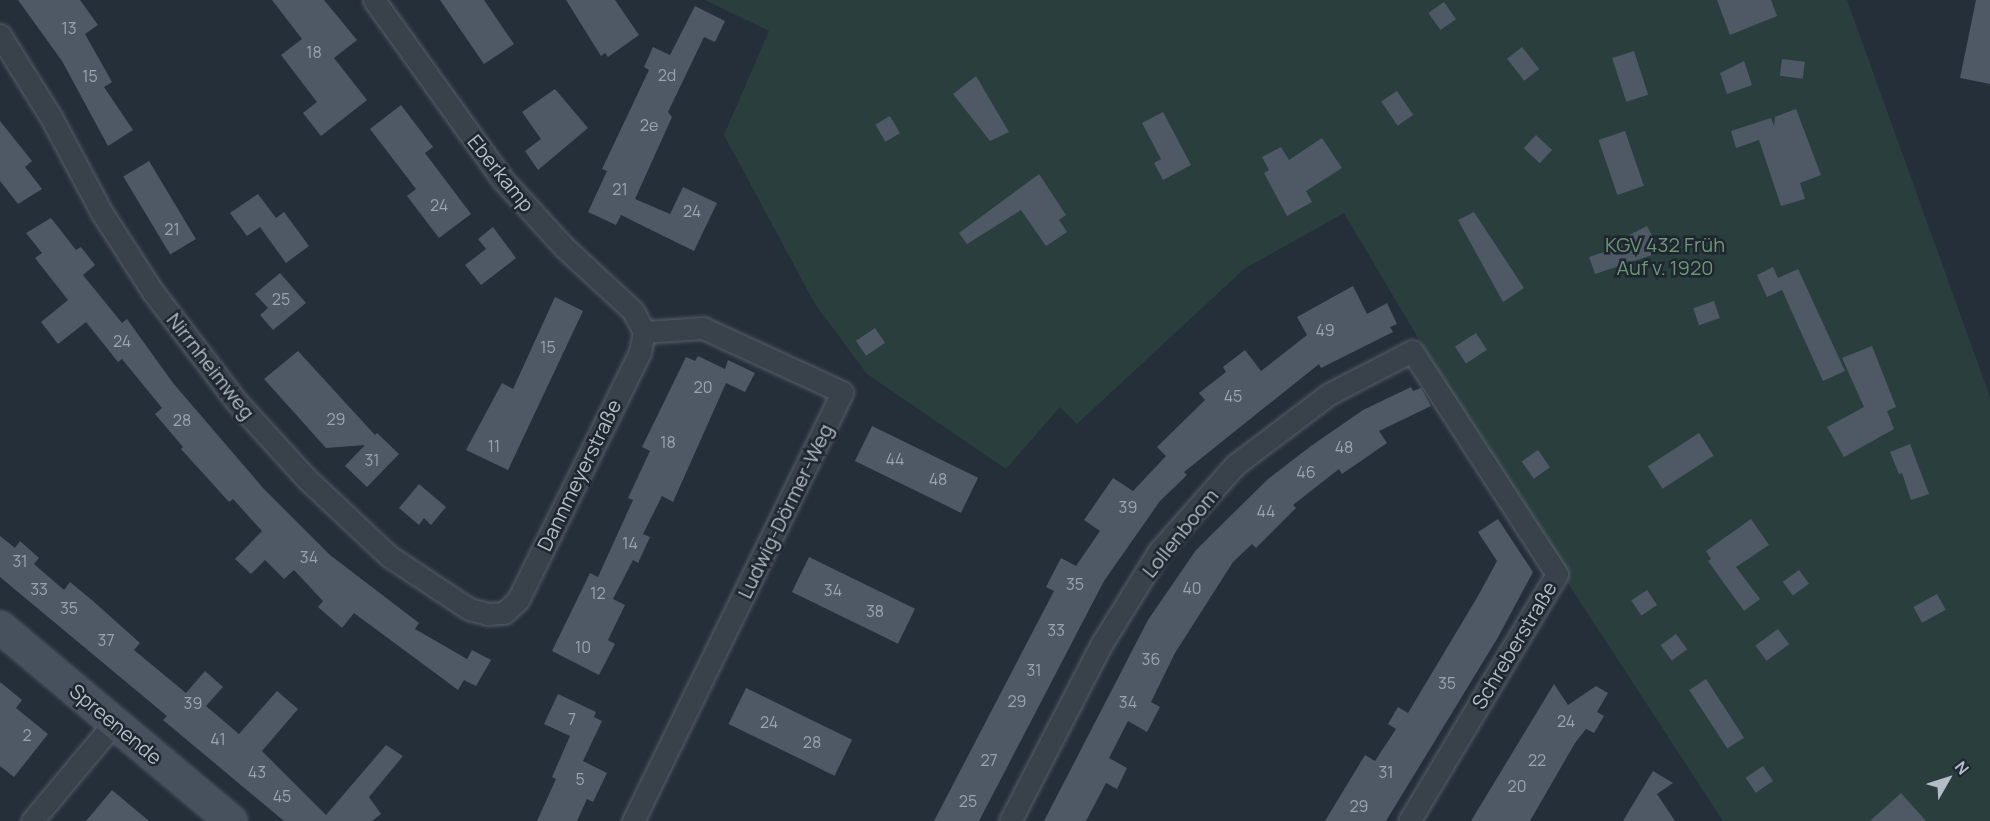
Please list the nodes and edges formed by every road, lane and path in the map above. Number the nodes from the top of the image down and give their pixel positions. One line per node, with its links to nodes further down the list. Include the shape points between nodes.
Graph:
1 (374, 0): 3 (street, Eberkamp, via 502,180 564,247 633,311)
2 (0, 35): 5 (street, Nirrnheimweg, via 52,119 102,213 153,292 236,401 306,478 389,556 469,609)
3 (644, 332): 5 (street, Dannmeyerstraße, via 640,352 518,600); 10 (street, Ludwig-Dörmer-Weg, via 703,327 842,392)
4 (1412, 351): 11 (street, Lollenboom, via 1329,394 1236,465 1159,552 1102,643); 12 (street, Schreberstraße, via 1557,574)
5 (504, 613)
6 (0, 627): 7 (street, Spreenende)
7 (114, 723): 8 (street); 9 (street, Spreenende)
8 (32, 821)
9 (231, 821)
10 (633, 821)
11 (1010, 821)
12 (1409, 821)

